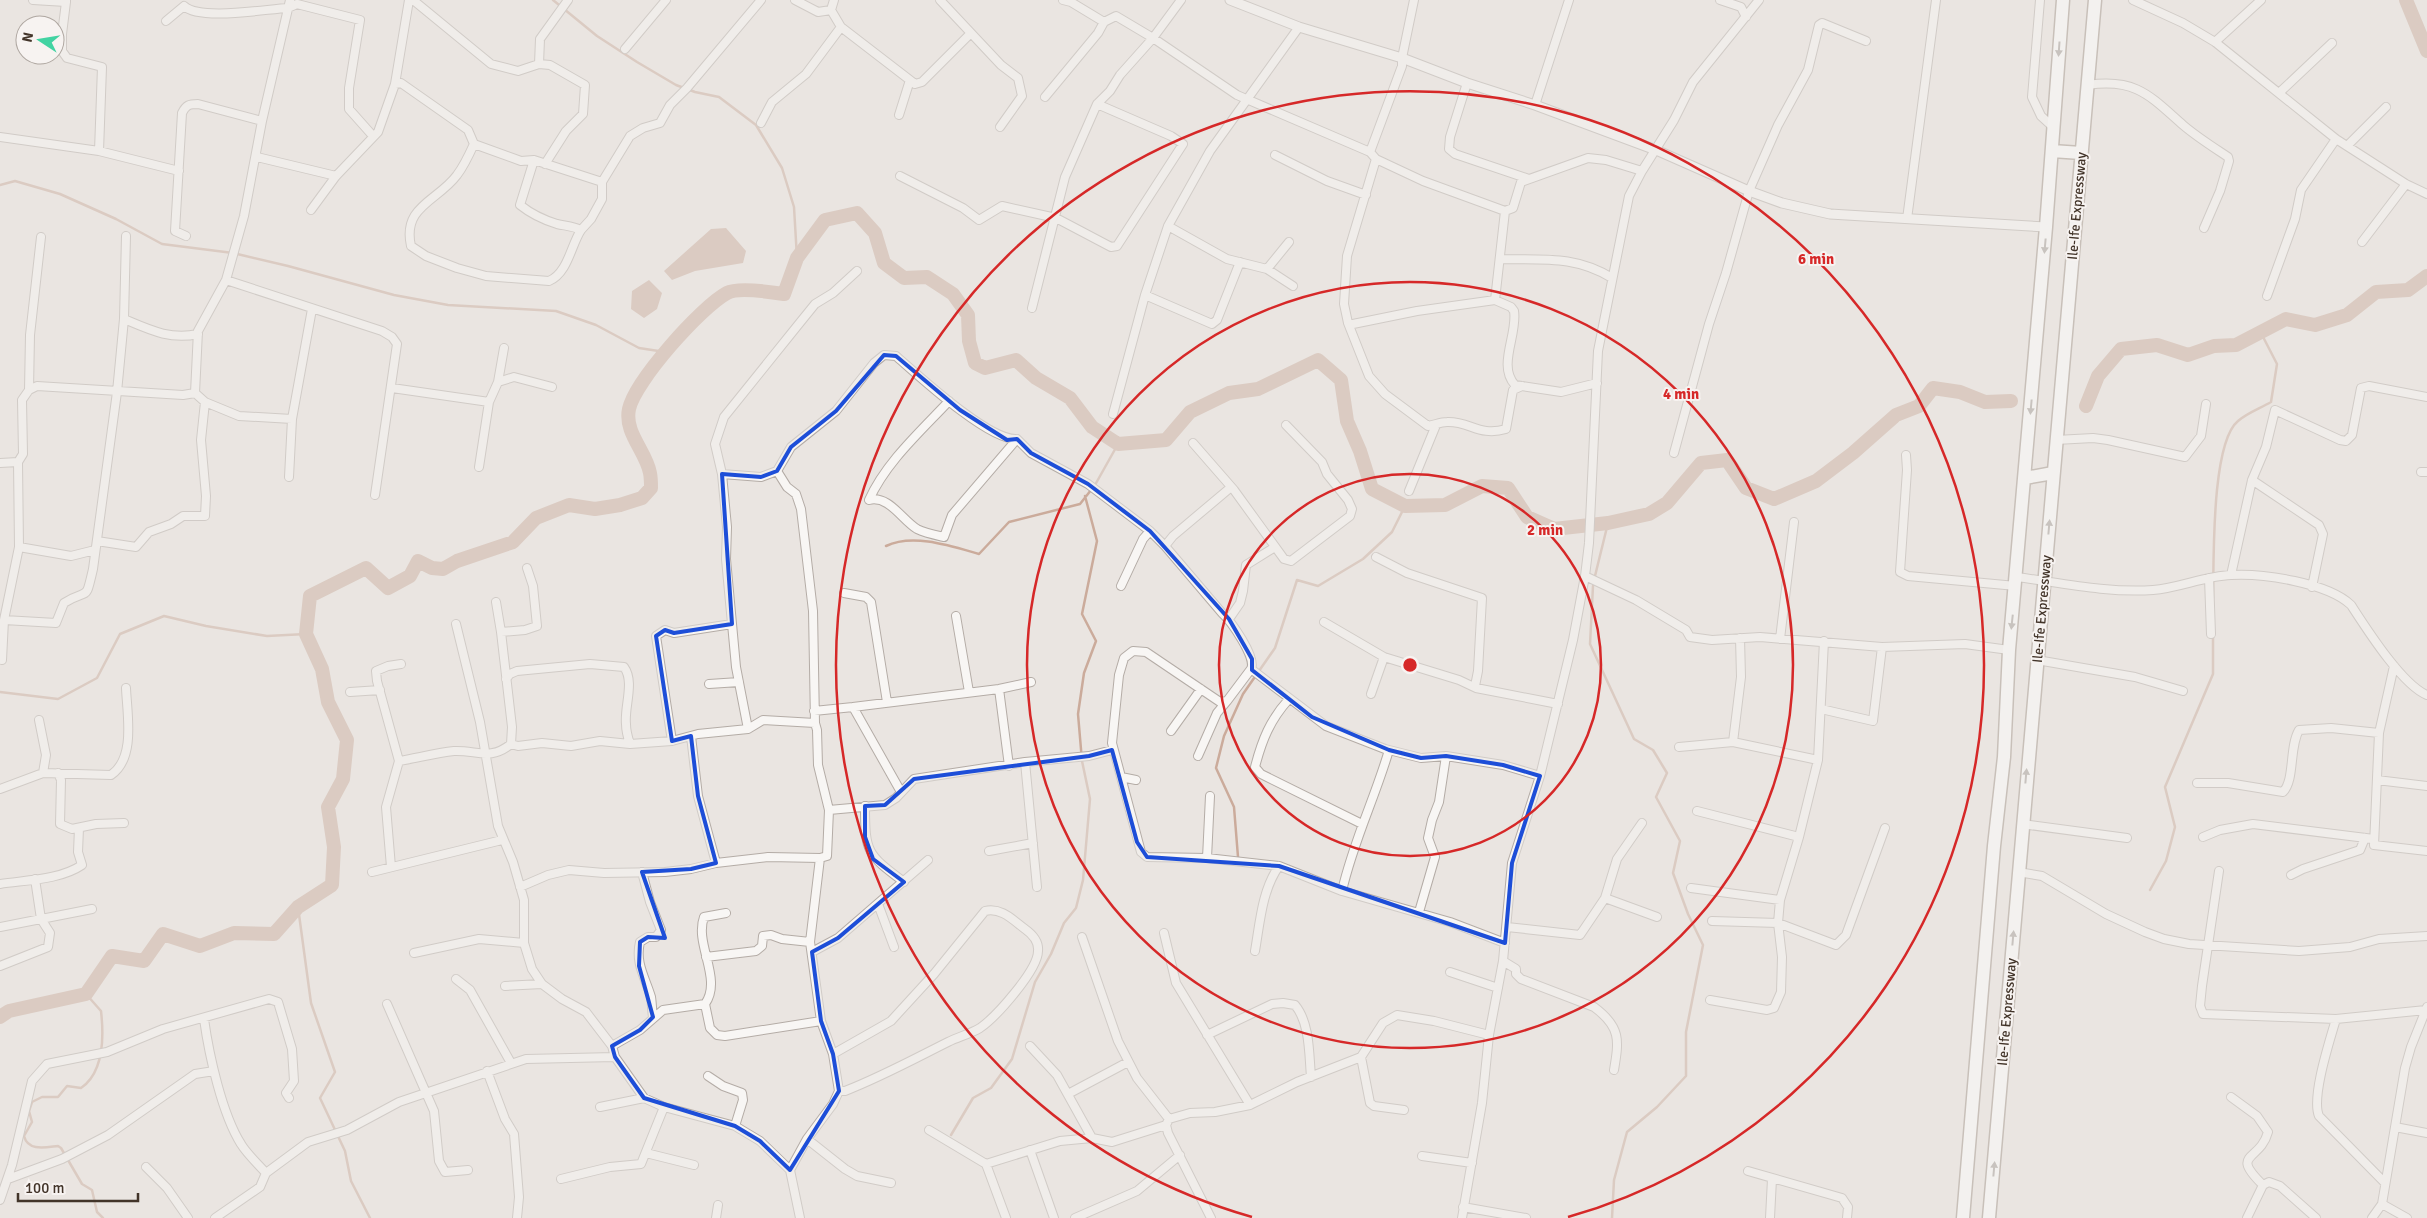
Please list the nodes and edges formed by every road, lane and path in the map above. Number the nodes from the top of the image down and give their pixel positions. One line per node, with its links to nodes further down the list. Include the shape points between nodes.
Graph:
1 (33, 0): 22 (street)
2 (409, 0): 42 (street)
3 (413, 0): 39 (street, via 491,64 518,71)
4 (568, 0): 39 (street, via 540,39)
5 (666, 0): 37 (street)
6 (761, 0): 75 (street, via 670,105 660,123 630,136)
7 (795, 0): 26 (street, via 818,12)
8 (834, 0): 26 (street)
9 (940, 0): 32 (street)
10 (1063, 0): 29 (street)
11 (1181, 0): 33 (street)
12 (1230, 0): 31 (street)
13 (1414, 0): 38 (street)
14 (1569, 0): 48 (street)
15 (1759, 0): 27 (street)
16 (1936, 0): 83 (street)
17 (2040, 0): 54 (street, via 2032,97 2041,116)
18 (2063, 0): 54 (highway, Ile-Ife Expressway, one-way to 54)
19 (2094, 0): 43 (highway, Ile-Ife Expressway)
20 (2132, 0): 35 (street, via 2183,23)
21 (2261, 0): 35 (street)
22 (66, 1): 61 (street, via 62,51 67,58 102,67)
23 (1726, 1): 27 (street, via 1740,7)
24 (184, 3): 25 (street, via 189,11 209,14); 28 (street)
25 (289, 4): 51 (street); 55 (street, via 360,20 349,88 349,109)
26 (831, 10): 30 (street)
27 (1746, 17): 60 (street, via 1693,82)
28 (166, 21)
29 (1104, 22): 33 (street, via 1116,16); 45 (street)
30 (842, 27): 40 (street); 52 (street, via 806,74 772,102)
31 (1299, 27): 38 (street); 46 (street)
32 (971, 33): 40 (street, via 922,82 915,84); 53 (street, via 1018,78 1022,96)
33 (1153, 38): 46 (street); 47 (street)
34 (1866, 41): 77 (street, via 1819,24 1808,70 1778,125)
35 (2215, 42): 44 (street)
36 (2332, 43): 44 (street)
37 (625, 49)
38 (1402, 58): 41 (street); 63 (street, via 1395,89)
39 (539, 64): 69 (street, via 562,70 585,85 583,114 566,132)
40 (910, 80): 50 (street)
41 (1467, 82): 48 (street); 74 (street, via 1449,149 1455,154)
42 (395, 84): 55 (street, via 378,132); 58 (street, via 401,82 458,122 468,130)
43 (2088, 85): 64 (highway, Ile-Ife Expressway); 86 (street, via 2114,84 2138,89 2152,97 2196,136 2228,157 2220,191)
44 (2279, 93): 57 (street)
45 (1045, 97)
46 (1248, 100): 63 (street); 84 (street, via 1210,152)
47 (1097, 104): 82 (street, via 1065,177); 82 (street, via 1183,144 1117,246 1110,246)
48 (1535, 105): 60 (street)
49 (2386, 107): 59 (street)
50 (899, 115)
51 (262, 121): 66 (street); 70 (street, via 189,104 182,113)
52 (761, 122)
53 (1000, 127)
54 (2053, 127): 62 (highway, Ile-Ife Expressway)
55 (373, 136): 72 (street)
56 (0, 137): 61 (street)
57 (2336, 139): 59 (street); 101 (street, via 2302,190)
58 (474, 144): 68 (street, via 521,161); 87 (street, via 456,177 416,214 408,235 411,246 426,256 486,276 549,281 557,276)
59 (2347, 146): 76 (street)
60 (1656, 150): 71 (street); 77 (street)
61 (99, 151): 70 (street)
62 (2052, 151): 64 (highway); 85 (highway, Ile-Ife Expressway)
63 (1370, 152): 67 (street)
64 (2081, 154): 127 (highway, Ile-Ife Expressway)
65 (1275, 155): 78 (street, via 1327,181)
66 (257, 157): 72 (street); 98 (street)
67 (1376, 159): 78 (street); 81 (street, via 1423,181)
68 (534, 160): 69 (street); 87 (street, via 520,205 528,212 557,224)
69 (546, 164): 75 (street)
70 (179, 171): 89 (street, via 175,231)
71 (1642, 171): 74 (street, via 1588,158); 97 (street, via 1629,196)
72 (336, 176): 80 (street)
73 (900, 176): 82 (street, via 963,208 979,220 1002,206)
74 (1530, 179): 81 (street, via 1521,182 1514,208)
75 (602, 182): 87 (street, via 602,199)
76 (2406, 184): 79 (street); 92 (street)
77 (1749, 191): 83 (street, via 1830,214); 129 (street)
78 (1366, 194): 106 (street, via 1347,256 1344,304)
79 (2427, 194)
80 (311, 210)
81 (1505, 211): 93 (street)
82 (1056, 218): 103 (street)
83 (1907, 219): 85 (street)
84 (1168, 226): 94 (street); 100 (street)
85 (2046, 227): 138 (highway, Ile-Ife Expressway, one-way to 138)
86 (2204, 228)
87 (581, 230)
88 (126, 236): 105 (street)
89 (186, 236)
90 (41, 238): 114 (street, via 30,335)
91 (1289, 242): 95 (street)
92 (2362, 242)
93 (1500, 259): 97 (street, via 1566,259); 102 (street)
94 (1240, 262): 95 (street); 100 (street, via 1217,320 1212,324)
95 (1267, 269): 99 (street)
96 (857, 271): 135 (street, via 815,304 724,417 715,444)
97 (1612, 278): 110 (street, via 1598,351)
98 (226, 280): 104 (street); 107 (street)
99 (1292, 286)
100 (1145, 295): 122 (street)
101 (2267, 296)
102 (1495, 300): 106 (street); 111 (street, via 1514,311 1508,358 1510,379)
103 (1032, 308)
104 (312, 309): 113 (street, via 392,337 397,344); 123 (street)
105 (124, 319): 107 (street, via 156,332 182,337); 115 (street)
106 (1348, 323): 125 (street, via 1369,376 1385,394 1428,426)
107 (198, 334): 116 (street)
108 (504, 348): 109 (street)
109 (498, 382): 112 (street, via 514,377); 120 (street)
110 (1597, 383): 111 (street, via 1561,392); 153 (street)
111 (1522, 386): 125 (street, via 1513,390 1506,429 1480,431 1448,422)
112 (552, 387)
113 (392, 388): 120 (street); 142 (street)
114 (29, 390): 115 (street, via 38,386); 131 (street, via 22,400 23,454)
115 (117, 392): 116 (street); 145 (street)
116 (195, 393): 119 (street)
117 (2427, 397): 139 (street, via 2369,386 2361,388 2352,435 2346,441 2275,410 2266,447)
118 (949, 401): 126 (street, via 1007,440); 126 (street, via 891,466 869,500 875,498 900,511 917,529 944,537 952,516); 134 (street, via 896,356 884,355 836,411 791,447)
119 (204, 402): 123 (street, via 239,416); 145 (street, via 201,440 205,516 183,516 149,532 136,547)
120 (489, 402): 133 (street)
121 (2206, 404): 127 (street, via 2201,436 2185,457 2093,438)
122 (1113, 414)
123 (292, 418): 137 (street)
124 (1286, 425): 147 (street, via 1322,462 1352,510 1350,516 1291,561 1284,559)
125 (1436, 425): 141 (street)
126 (1017, 439): 144 (street, via 1031,453 1091,487)
127 (2056, 440): 136 (highway, Ile-Ife Expressway)
128 (1193, 443): 140 (street)
129 (1674, 453)
130 (1906, 455): 156 (street, via 1900,572 1908,576)
131 (18, 462): 132 (street); 148 (street)
132 (0, 463)
133 (479, 467)
134 (777, 471): 135 (street, via 761,477); 200 (street, via 786,488 796,494 805,536 813,611)
135 (722, 474): 166 (street)
136 (2053, 474): 138 (highway); 155 (highway, Ile-Ife Expressway, one-way to 136)
137 (289, 477)
138 (2025, 478): 156 (highway, Ile-Ife Expressway)
139 (2252, 480): 152 (street); 158 (street, via 2319,525 2324,534)
140 (1230, 488): 146 (street, via 1172,536); 147 (street)
141 (1409, 491)
142 (375, 495)
143 (1794, 522): 170 (street)
144 (1150, 531): 146 (street); 157 (street)
145 (97, 540): 149 (street)
146 (1166, 546): 162 (street)
147 (1275, 546): 162 (street, via 1246,565 1243,592)
148 (19, 547): 149 (street, via 71,556); 163 (street)
149 (96, 550): 163 (street, via 86,595 64,604 56,623)
150 (1376, 557): 184 (street, via 1407,573 1482,598)
151 (527, 568): 167 (street, via 533,586 537,626)
152 (2231, 575): 154 (street); 158 (street, via 2258,576)
153 (1585, 576): 169 (street, via 1636,600 1686,630 1690,637 1712,640); 197 (street)
154 (2212, 578): 155 (street, via 2154,590 2100,589); 168 (street)
155 (2044, 581): 156 (street); 176 (highway, Ile-Ife Expressway)
156 (2016, 582): 173 (highway, Ile-Ife Expressway, one-way to 173)
157 (1120, 586)
158 (2312, 587): 178 (street, via 2342,596)
159 (844, 593): 196 (street, via 866,596 871,602)
160 (496, 602): 167 (street)
161 (956, 616): 191 (street)
162 (1229, 619): 179 (street, via 1252,659)
163 (4, 620): 175 (street)
164 (1324, 622): 174 (street)
165 (456, 624): 214 (street)
166 (732, 624): 181 (street); 207 (street, via 674,633 665,630 656,636)
167 (501, 632): 180 (street)
168 (2211, 634)
169 (1740, 638): 170 (street); 208 (street, via 1741,677)
170 (1780, 639): 171 (street)
171 (1824, 641): 172 (street); 199 (street)
172 (1882, 647): 173 (street, via 1965,644); 199 (street, via 1873,721)
173 (2010, 650): 373 (highway, Ile-Ife Expressway, via 2004,757)
174 (1384, 657): 184 (street); 192 (street)
175 (2, 660)
176 (2038, 660): 189 (street, via 2135,677); 238 (highway, Ile-Ife Expressway, one-way to 176)
177 (400, 664): 188 (street, via 376,671)
178 (2394, 666): 193 (street, via 2418,692); 205 (street)
179 (1255, 672): 194 (street); 195 (street)
180 (506, 679): 209 (street, via 512,727); 210 (street, via 517,671 590,664 624,667 627,672 626,724)
181 (739, 682): 183 (street); 203 (street)
182 (1031, 682): 186 (street)
183 (709, 684)
184 (1476, 686): 197 (street)
185 (126, 688): 221 (street, via 126,751 117,771 112,775)
186 (999, 689): 191 (street); 220 (street)
187 (1202, 689): 195 (street, via 1220,702); 204 (street); 212 (street, via 1146,652 1133,651 1124,658 1119,675)
188 (380, 690): 190 (street); 218 (street)
189 (2182, 691)
190 (350, 692)
191 (969, 692): 196 (street)
192 (1371, 694)
193 (2427, 695)
194 (1289, 699): 213 (street, via 1326,726); 237 (street, via 1274,715 1262,740 1255,767 1261,774)
195 (1227, 701): 215 (street, via 1217,712)
196 (887, 702): 198 (street)
197 (1558, 704): 223 (street)
198 (853, 707): 200 (street); 230 (street)
199 (1820, 709): 217 (street)
200 (814, 711): 202 (street)
201 (40, 720): 222 (street, via 46,755)
202 (815, 723): 203 (street, via 763,720); 233 (street, via 818,765)
203 (748, 728): 206 (street)
204 (1171, 732)
205 (2379, 733): 226 (street); 227 (street, via 2331,728 2299,730 2288,788 2283,792 2228,783)
206 (690, 736): 207 (street); 253 (street, via 698,796)
207 (672, 741): 210 (street)
208 (1733, 742): 211 (street); 217 (street)
209 (510, 744): 210 (street, via 571,746 600,741); 214 (street, via 500,753)
210 (630, 744)
211 (1679, 747)
212 (1112, 750): 219 (street, via 1078,758); 224 (street)
213 (1389, 750): 216 (street, via 1421,758); 237 (street)
214 (486, 754): 218 (street, via 454,751); 246 (street)
215 (1198, 756)
216 (1446, 756): 223 (street, via 1503,765); 273 (street, via 1439,802 1428,838 1435,857)
217 (1818, 760): 241 (street)
218 (399, 761): 255 (street, via 386,807)
219 (1025, 762): 220 (street); 247 (street)
220 (1009, 766): 230 (street, via 914,779)
221 (58, 773): 222 (street); 239 (street, via 61,780 60,824)
222 (43, 774): 229 (street)
223 (1540, 776): 279 (street, via 1512,863)
224 (1121, 777): 225 (street); 251 (street, via 1141,852 1147,857)
225 (1136, 780)
226 (2376, 780): 228 (street); 245 (street)
227 (2197, 783)
228 (2427, 786)
229 (0, 789)
230 (901, 792): 232 (street, via 885,805)
231 (1210, 796): 251 (street)
232 (865, 806): 233 (street); 262 (street, via 865,837 873,859)
233 (829, 810): 250 (street, via 828,856)
234 (1697, 811): 241 (street)
235 (124, 823): 239 (street)
236 (1642, 823): 268 (street, via 1617,859)
237 (1362, 824): 267 (street, via 1349,858)
238 (2022, 824): 243 (street); 258 (highway, Ile-Ife Expressway)
239 (79, 828): 261 (street, via 78,852 82,865)
240 (1885, 828): 277 (street, via 1843,940 1836,946)
241 (1799, 837): 269 (street)
242 (2204, 837): 244 (street, via 2220,830 2253,824)
243 (2127, 838)
244 (2365, 838): 245 (street); 260 (street, via 2360,850)
245 (2374, 839): 249 (street, via 2375,846)
246 (502, 840): 255 (street); 264 (street)
247 (1033, 843): 248 (street); 265 (street)
248 (990, 850)
249 (2427, 851)
250 (820, 858): 253 (street); 283 (street)
251 (1207, 858): 254 (street)
252 (928, 860): 262 (street)
253 (716, 862): 257 (street, via 691,869)
254 (1279, 866): 267 (street); 288 (street, via 1271,876 1267,890)
255 (391, 867): 256 (street)
256 (372, 872)
257 (642, 872): 264 (street, via 569,870); 303 (street, via 662,930 656,937 640,942 638,950)
258 (2018, 872): 286 (street, via 2042,876 2106,914 2145,932 2164,939); 374 (highway, Ile-Ife Expressway, one-way to 258)
259 (2219, 872): 286 (street)
260 (2290, 875)
261 (35, 879): 263 (street); 275 (street)
262 (904, 882): 270 (street)
263 (0, 884)
264 (520, 887): 285 (street, via 524,900)
265 (1037, 887)
266 (1690, 888): 269 (street)
267 (1342, 891): 273 (street)
268 (1605, 898): 274 (street); 279 (street, via 1580,935)
269 (1780, 900): 277 (street)
270 (878, 904): 287 (street); 289 (street, via 838,938)
271 (92, 909): 275 (street)
272 (726, 912): 291 (street, via 704,917 701,926)
273 (1419, 912): 284 (street)
274 (1658, 917)
275 (41, 919): 278 (street); 293 (street, via 50,934 48,947)
276 (1712, 921): 277 (street)
277 (1778, 923): 299 (street, via 1782,957 1781,992 1774,1008 1767,1010)
278 (0, 927)
279 (1507, 927): 284 (street)
280 (1164, 933): 307 (street, via 1176,983)
281 (2427, 936): 286 (street, via 2379,939 2350,947 2299,951)
282 (1082, 937): 314 (street)
283 (810, 942): 289 (street); 291 (street, via 763,936 762,946 756,951)
284 (1505, 943): 292 (street)
285 (524, 944): 290 (street, via 479,939); 296 (street, via 532,969)
286 (2209, 946): 305 (street, via 2200,1006 2203,1014)
287 (894, 947)
288 (1256, 950)
289 (812, 952): 306 (street)
290 (414, 953)
291 (706, 957): 301 (street, via 711,986)
292 (1503, 961): 298 (street); 316 (street, via 1516,969 1521,979 1594,1007 1604,1014 1618,1040)
293 (0, 966)
294 (1450, 972): 298 (street)
295 (456, 979): 315 (street, via 470,990)
296 (542, 984): 297 (street); 309 (street, via 586,1012)
297 (505, 986)
298 (1498, 988): 308 (street)
299 (1710, 1000)
300 (387, 1004): 322 (street)
301 (705, 1004): 303 (street, via 663,1010); 306 (street, via 710,1028 717,1035)
302 (2427, 1009): 305 (street); 333 (street, via 2405,1068)
303 (653, 1017): 309 (street, via 640,1030)
304 (204, 1019): 317 (street); 325 (street, via 269,1000 278,1002 292,1049 294,1081 286,1093); 351 (street, via 163,1029 107,1052 47,1064 32,1081)
305 (2336, 1019): 354 (street, via 2320,1080 2316,1110)
306 (821, 1021): 311 (street)
307 (1207, 1035): 320 (street, via 1272,1004 1295,1005 1303,1018); 327 (street)
308 (1489, 1035): 313 (street, via 1397,1015 1383,1022); 342 (street)
309 (612, 1046): 312 (street)
310 (1030, 1046): 323 (street, via 1057,1075)
311 (833, 1054): 321 (street); 321 (street, via 891,1021 985,911 1002,913 1034,936 1038,951 1031,970 998,1013 985,1024 896,1069)
312 (615, 1057): 315 (street, via 556,1057); 326 (street)
313 (1361, 1057): 320 (street); 330 (street, via 1370,1103)
314 (1128, 1062): 323 (street); 331 (street)
315 (511, 1063): 318 (street)
316 (1614, 1070)
317 (214, 1071): 349 (street, via 241,1144); 351 (street, via 195,1074 108,1135 62,1159)
318 (487, 1071): 322 (street); 362 (street, via 514,1134 519,1197)
319 (708, 1076): 332 (street, via 742,1093)
320 (1312, 1077): 327 (street)
321 (839, 1091): 337 (street)
322 (428, 1092): 346 (street, via 434,1111 439,1161 445,1172); 349 (street, via 399,1102 347,1130 308,1142)
323 (1068, 1094): 336 (street)
324 (2231, 1097): 355 (street, via 2257,1116 2268,1132 2265,1142 2246,1164)
325 (289, 1098)
326 (644, 1098): 328 (street); 329 (street)
327 (1250, 1105): 331 (street, via 1190,1114)
328 (600, 1107)
329 (664, 1107): 332 (street); 339 (street)
330 (1404, 1110)
331 (1168, 1122): 336 (street, via 1112,1142); 340 (street)
332 (735, 1126): 347 (street, via 760,1141)
333 (2395, 1127): 335 (street); 354 (street)
334 (930, 1130): 343 (street)
335 (2427, 1133)
336 (1092, 1138): 338 (street, via 1060,1141)
337 (807, 1139): 347 (street); 353 (street, via 857,1176)
338 (1030, 1150): 343 (street); 366 (street)
339 (646, 1153): 344 (street); 352 (street, via 641,1164 635,1166 610,1167)
340 (1180, 1155): 367 (street, via 1136,1191); 368 (street)
341 (1422, 1156): 342 (street)
342 (1472, 1163): 359 (street)
343 (986, 1164): 365 (street)
344 (694, 1165)
345 (146, 1167): 360 (street, via 167,1188)
346 (468, 1170)
347 (790, 1170): 364 (street)
348 (1748, 1171): 350 (street)
349 (266, 1173): 361 (street, via 260,1187)
350 (1772, 1178): 371 (street); 372 (street, via 1842,1198 1848,1207)
351 (8, 1179): 356 (street)
352 (561, 1179)
353 (891, 1183)
354 (2385, 1183): 357 (street)
355 (2263, 1185): 375 (street); 376 (street, via 2269,1182 2280,1186)
356 (0, 1200)
357 (2382, 1204): 377 (street); 378 (street)
358 (718, 1206): 363 (street)
359 (1464, 1207): 369 (street); 370 (street)
360 (188, 1218)
361 (215, 1218)
362 (517, 1218)
363 (716, 1218)
364 (800, 1218)
365 (1006, 1218)
366 (1054, 1218)
367 (1075, 1218)
368 (1211, 1218)
369 (1462, 1218)
370 (1526, 1218)
371 (1770, 1218)
372 (1847, 1218)
373 (1963, 1218)
374 (1989, 1218)
375 (2247, 1218)
376 (2316, 1218)
377 (2372, 1218)
378 (2407, 1218)

